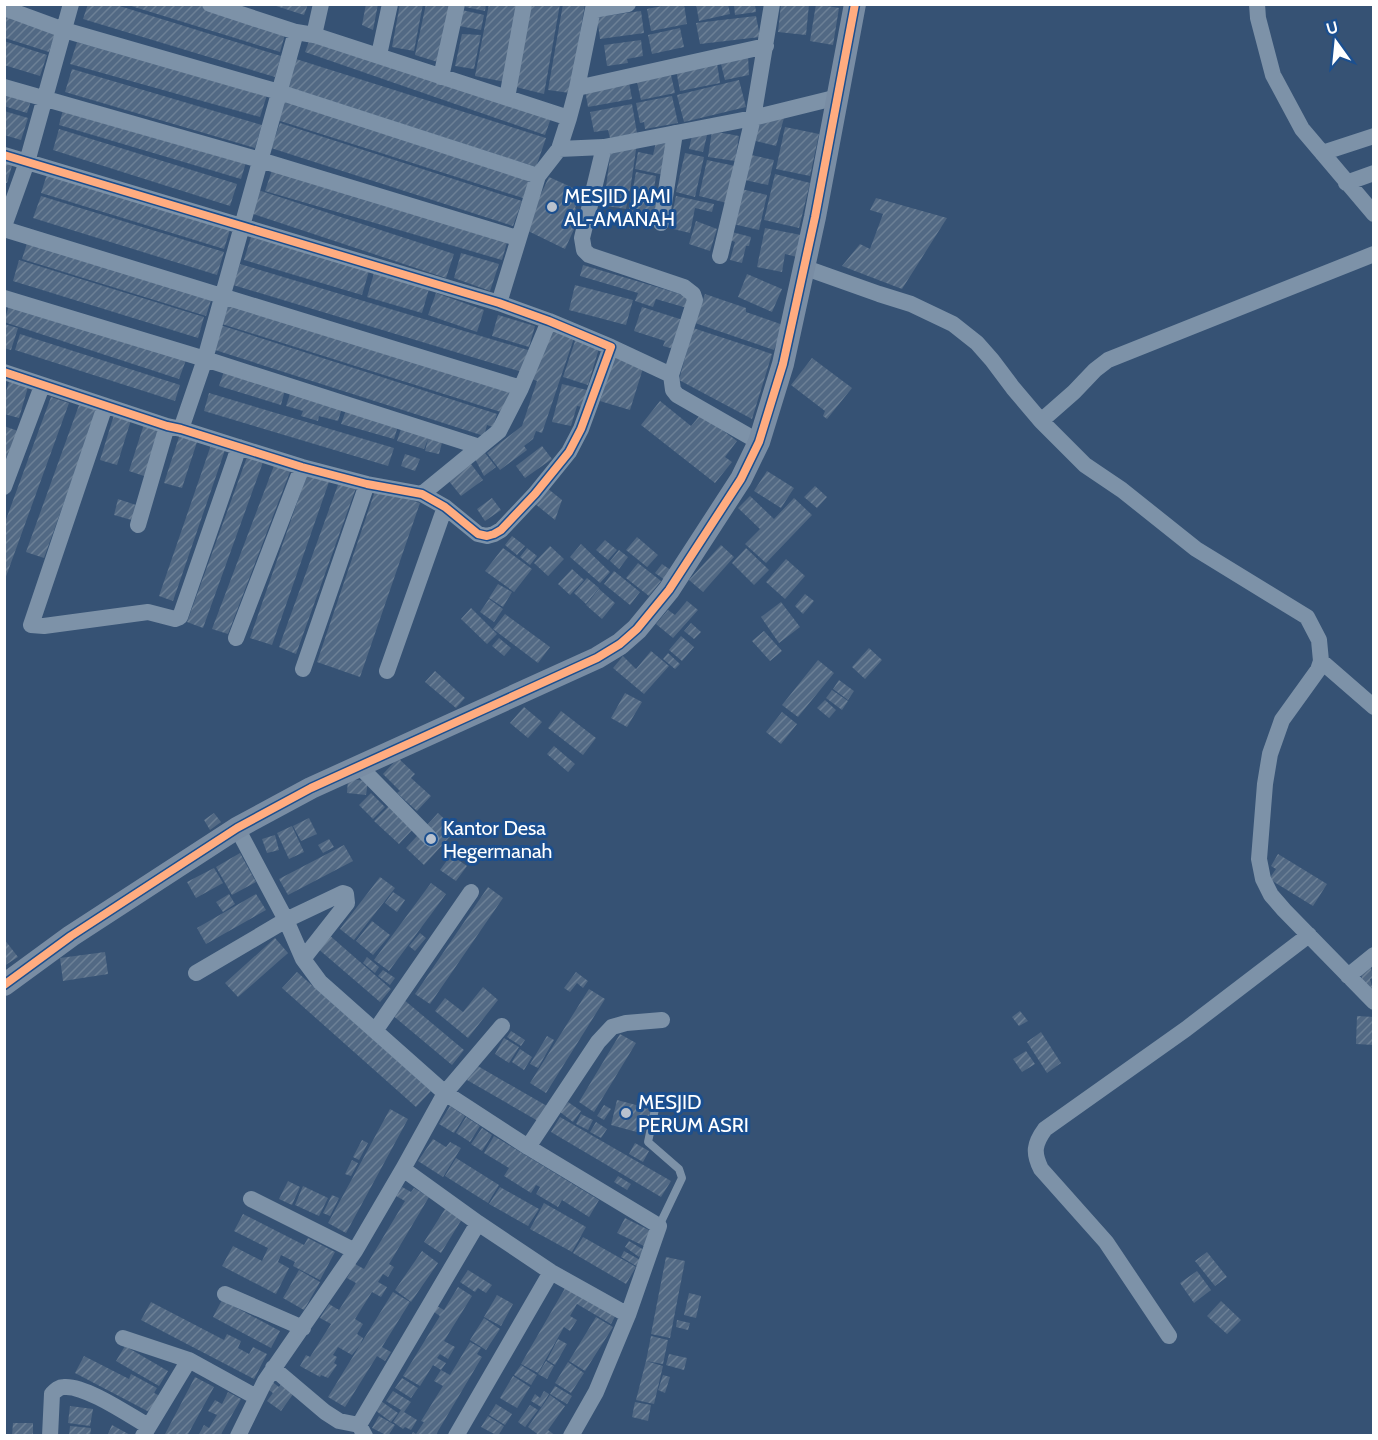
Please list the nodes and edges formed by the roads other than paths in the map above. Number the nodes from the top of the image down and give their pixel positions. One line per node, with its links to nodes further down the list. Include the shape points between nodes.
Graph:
1 (71, 4): 13 (street)
2 (210, 4): 14 (street)
3 (321, 4): 15 (street)
4 (390, 4): 17 (street)
5 (457, 4): 18 (street)
6 (525, 4): 24 (street)
7 (628, 4): 12 (street)
8 (772, 4): 16 (street)
9 (855, 4): 23 (street)
10 (1257, 4): 31 (street, via 1274,75 1302,129)
11 (4, 8): 13 (street)
12 (593, 8): 20 (street)
13 (64, 30): 21 (street); 22 (street)
14 (296, 32): 15 (street); 21 (street)
15 (315, 35): 17 (street)
16 (765, 46): 20 (street); 26 (street)
17 (380, 55): 18 (street)
18 (441, 76): 24 (street)
19 (4, 87): 22 (street)
20 (577, 88): 25 (street)
21 (279, 92): 33 (street); 36 (street)
22 (45, 97): 33 (street); 34 (street)
23 (838, 97): 26 (street); 45 (street)
24 (507, 98): 25 (street)
25 (569, 118): 30 (street)
26 (753, 118): 27 (street); 44 (street)
27 (675, 133): 29 (street); 39 (street)
28 (1374, 136): 31 (street)
29 (604, 147): 30 (street); 53 (street, via 583,246 589,255 684,287 693,294 695,300)
30 (559, 149): 36 (street)
31 (1322, 153): 37 (street)
32 (4, 155): 34 (street)
33 (260, 160): 41 (street); 42 (street)
34 (27, 162): 40 (street); 41 (street)
35 (1374, 172): 37 (street)
36 (538, 176): 42 (street)
37 (1346, 183): 38 (street)
38 (1374, 214)
39 (661, 223)
40 (4, 227): 46 (street)
41 (242, 227): 46 (street); 48 (street)
42 (517, 238): 48 (street)
43 (1374, 254): 57 (street, via 1108,360)
44 (720, 256)
45 (803, 267): 57 (street, via 911,304 953,324 977,343); 59 (street, via 783,364)
46 (222, 297): 51 (street); 55 (street)
47 (4, 298): 51 (street)
48 (499, 303): 49 (street)
49 (549, 321): 50 (street); 55 (street)
50 (611, 346): 53 (street); 66 (street, via 569,452 501,530 487,536 478,534)
51 (205, 359): 58 (street); 61 (street)
52 (4, 372): 54 (street)
53 (671, 375): 59 (street, via 677,395)
54 (42, 386): 56 (street); 64 (street)
55 (521, 388): 61 (street, via 499,431)
56 (105, 406): 58 (street); 60 (street, via 31,625 148,612 180,617)
57 (1041, 421): 69 (street, via 1085,465 1196,549 1307,617 1319,640)
58 (174, 427): 60 (street); 67 (street)
59 (759, 442): 73 (street, via 741,478 669,591 620,644 589,662)
60 (239, 447): 62 (street)
61 (480, 447): 65 (street)
62 (302, 467): 63 (street); 68 (street)
63 (367, 484): 65 (street); 70 (street)
64 (4, 487)
65 (422, 494): 66 (street)
66 (445, 507): 71 (street)
67 (138, 525)
68 (236, 638)
69 (1321, 661): 72 (street); 78 (street, via 1282,720 1270,754 1259,859 1271,894)
70 (303, 669)
71 (387, 671)
72 (1374, 707)
73 (359, 766): 74 (street); 75 (street)
74 (237, 828): 77 (street); 83 (street, via 80,930)
75 (431, 839)
76 (471, 892): 87 (street)
77 (286, 920): 80 (street); 80 (street, via 346,894 347,903); 81 (street)
78 (1309, 935): 82 (street); 100 (street, via 1045,1129 1035,1147 1041,1169 1106,1242)
79 (1374, 955): 82 (street)
80 (303, 959): 87 (street, via 320,982)
81 (196, 973)
82 (1348, 976): 84 (street)
83 (4, 985)
84 (1374, 1002)
85 (662, 1020): 90 (street, via 612,1027)
86 (502, 1026): 88 (street)
87 (375, 1031): 88 (street)
88 (445, 1093): 90 (street); 91 (street)
89 (655, 1108): 94 (lane, via 648,1142 679,1169 682,1178)
90 (528, 1147): 94 (street)
91 (403, 1169): 93 (street); 95 (street)
92 (251, 1199): 95 (street)
93 (478, 1223): 96 (street); 105 (street)
94 (659, 1226): 98 (street)
95 (355, 1251): 99 (street)
96 (551, 1272): 98 (street); 109 (street)
97 (225, 1294): 99 (street)
98 (628, 1315): 110 (street, via 596,1392)
99 (303, 1328): 103 (street)
100 (1168, 1336)
101 (123, 1338): 102 (street)
102 (189, 1360): 104 (street); 106 (street)
103 (273, 1368): 104 (street); 105 (street, via 339,1421)
104 (256, 1397): 108 (street)
105 (362, 1430)
106 (146, 1431): 107 (street, via 98,1397 64,1387 52,1394)
107 (50, 1436)
108 (238, 1436)
109 (456, 1436)
110 (571, 1436)

